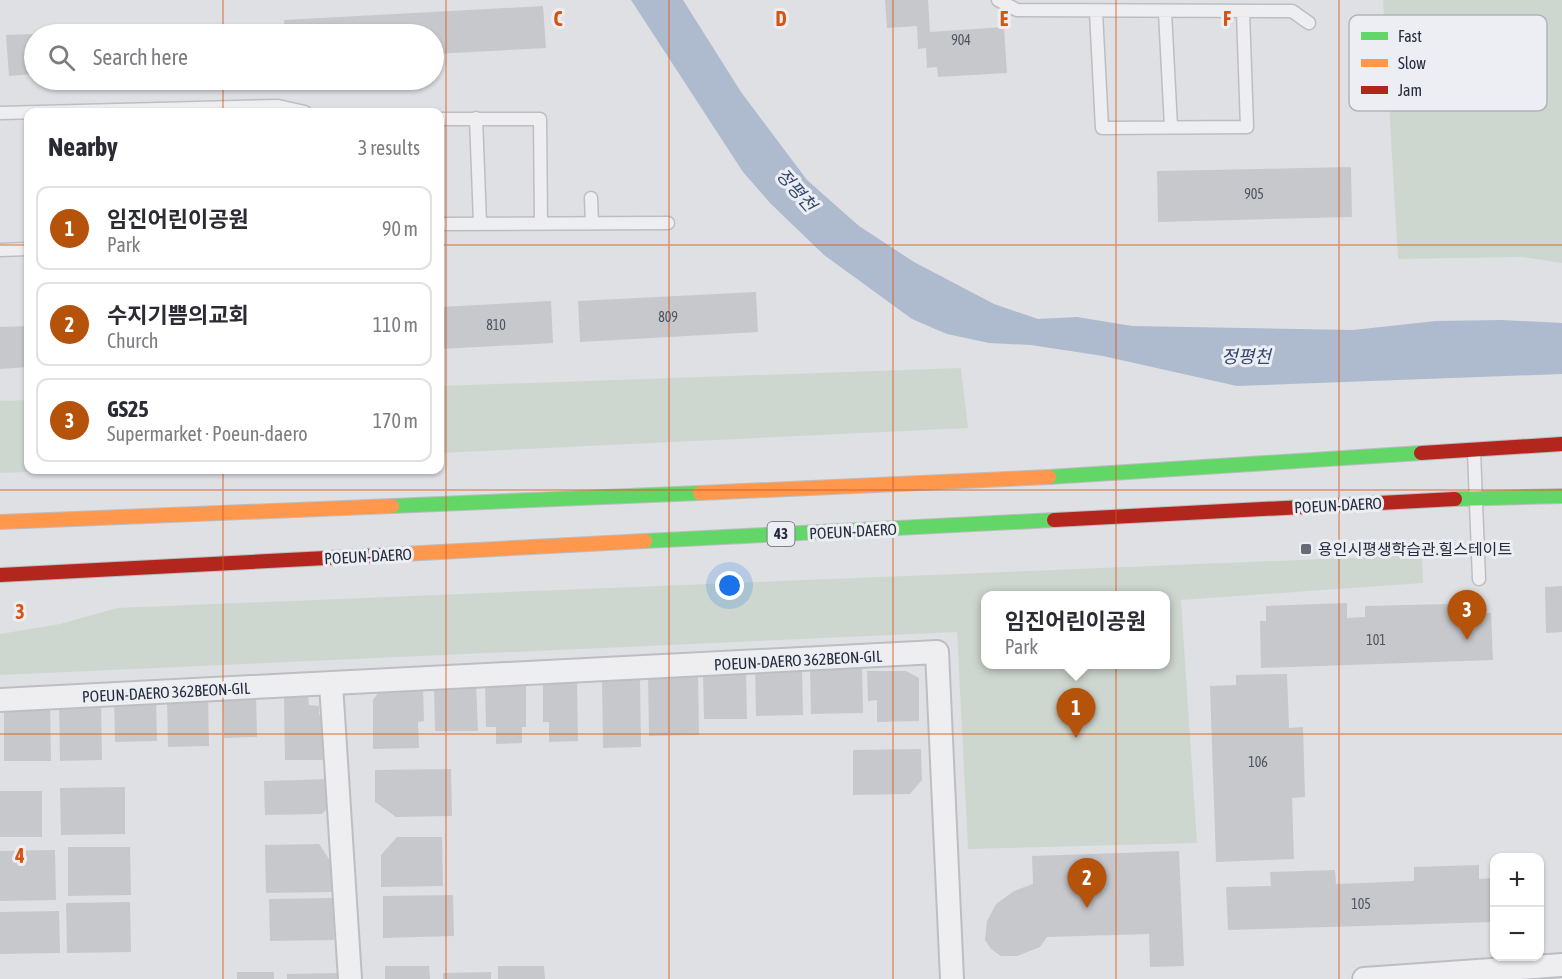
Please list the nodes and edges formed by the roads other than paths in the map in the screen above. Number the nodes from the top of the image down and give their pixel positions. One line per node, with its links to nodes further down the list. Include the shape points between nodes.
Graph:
1 (998, 0): 2 (lane, via 1017,10)
2 (1096, 12): 3 (lane); 12 (lane, via 1102,128)
3 (1166, 12): 4 (lane); 12 (lane)
4 (1243, 12): 5 (lane, via 1292,11); 12 (lane, via 1247,127)
5 (1309, 23)
6 (228, 108): 7 (lane)
7 (287, 108)
8 (24, 112): 9 (lane)
9 (0, 113)
10 (476, 118): 11 (lane); 17 (lane); 18 (lane, via 540,119)
11 (444, 119)
12 (1171, 127)
13 (591, 198): 14 (lane)
14 (592, 223): 15 (lane); 18 (lane)
15 (668, 223)
16 (444, 224): 17 (lane)
17 (480, 224): 18 (lane)
18 (541, 224)
19 (24, 249): 20 (lane)
20 (0, 250)
21 (1562, 444): 22 (main road)
22 (1474, 450): 24 (lane); 25 (main road, via 956,482)
23 (1562, 496): 24 (main road, POEUN-DAERO / 43)
24 (1475, 498): 26 (main road, POEUN-DAERO / 43); 27 (lane)
25 (0, 522)
26 (0, 575)
27 (1479, 579)
28 (331, 684): 29 (street, POEUN-DAERO 362BEON-GIL); 31 (street); 32 (street, POEUN-DAERO 362BEON-GIL, via 937,652)
29 (0, 700)
30 (1562, 966): 33 (street)
31 (350, 979)
32 (952, 979)
33 (1364, 979)

